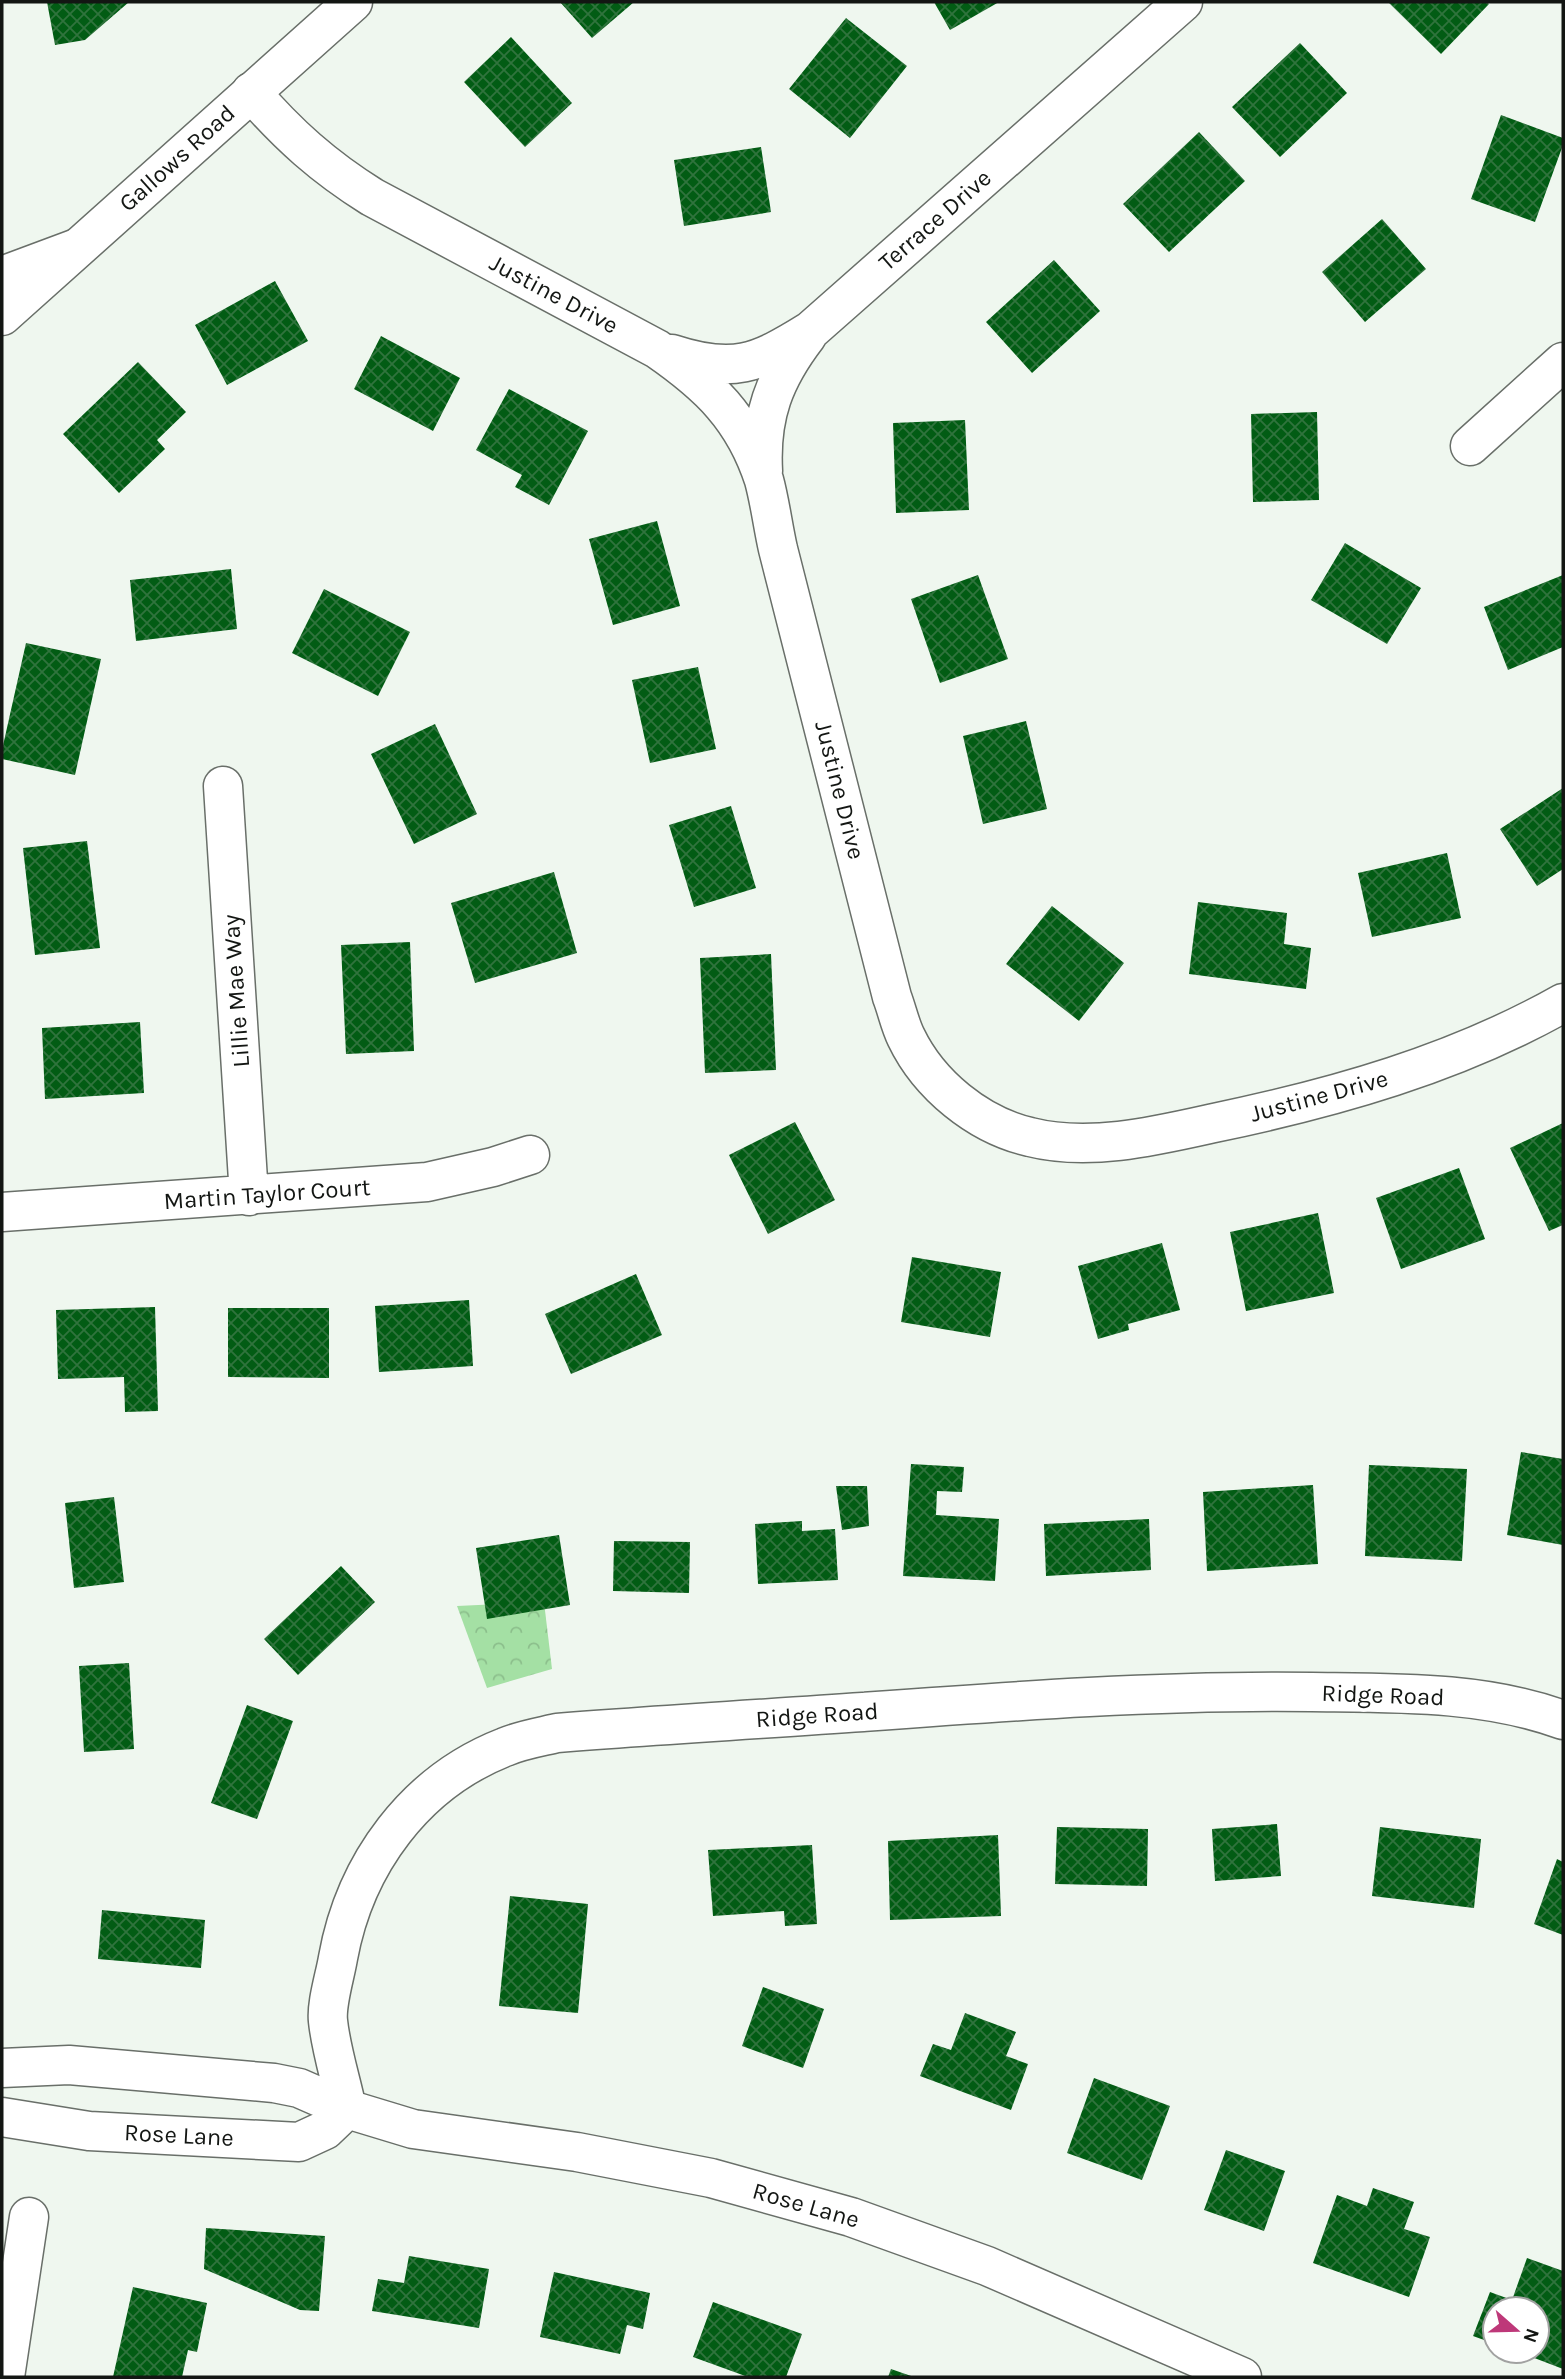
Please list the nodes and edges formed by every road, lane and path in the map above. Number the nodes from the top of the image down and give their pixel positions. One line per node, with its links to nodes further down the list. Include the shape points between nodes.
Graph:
1 (353, 2): 3 (street, Gallows Road)
2 (1183, 2): 7 (street, Terrace Drive)
3 (251, 92): 4 (street, Gallows Road); 8 (street, Justine Drive, via 315,158 372,197)
4 (77, 248): 5 (street); 6 (street, Gallows Road)
5 (2, 275)
6 (2, 316)
7 (810, 331): 8 (street, Terrace Drive, via 775,353 733,364 701,363); 11 (street, via 787,362 769,402 762,448)
8 (657, 349): 11 (street, Justine Drive, via 718,398 746,438)
9 (1563, 362): 10 (street)
10 (1470, 446)
11 (764, 481): 13 (street, Justine Drive, via 889,984 906,1037 932,1077 964,1106 1030,1138 1077,1142 1141,1139 1364,1087 1443,1059)
12 (223, 786): 15 (street, Lillie Mae Way)
13 (1563, 1003)
14 (530, 1155): 15 (street, Martin Taylor Court, via 427,1182)
15 (249, 1196): 16 (street, Martin Taylor Court)
16 (2, 1212)
17 (1563, 1720): 19 (street, Ridge Road, via 1474,1699 1240,1690 579,1731 506,1746 459,1770 420,1801 385,1840 359,1886 342,1934 327,2018)
18 (2, 2068): 19 (street, Rose Lane, via 69,2065 237,2079 299,2088)
19 (347, 2109): 20 (street, Rose Lane, via 325,2130 299,2142 89,2131); 23 (street, Rose Lane, via 413,2129 577,2151 711,2178 851,2217 987,2266)
20 (2, 2117)
21 (29, 2217): 22 (street)
22 (5, 2377)
23 (1242, 2377)

